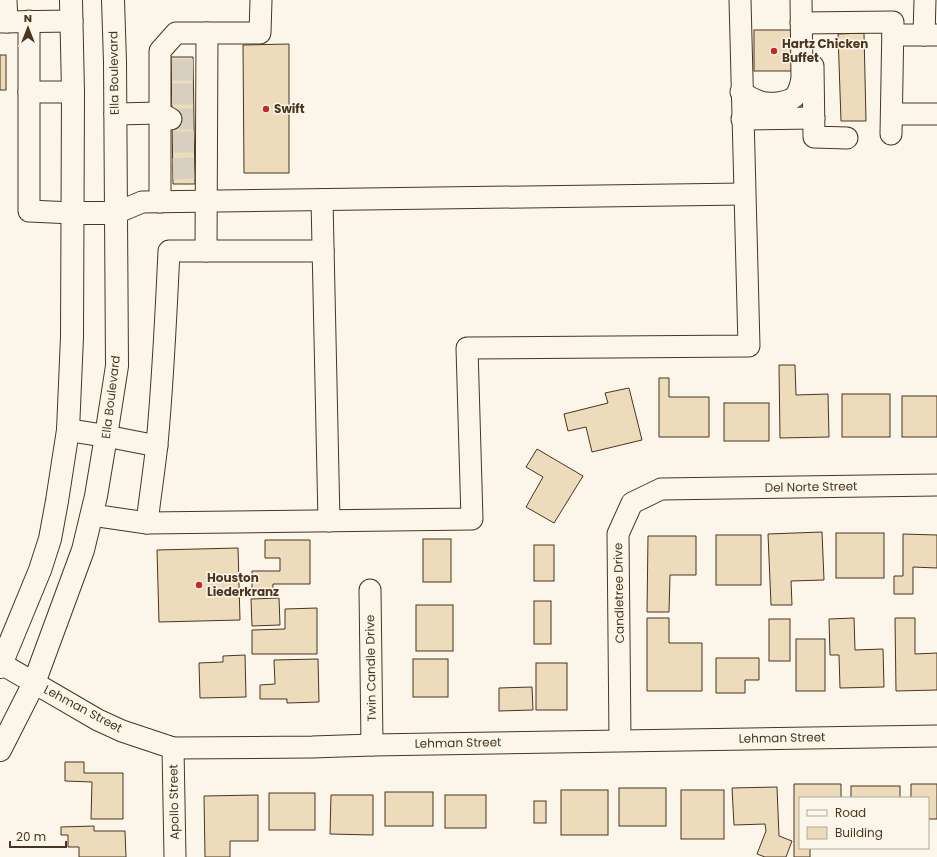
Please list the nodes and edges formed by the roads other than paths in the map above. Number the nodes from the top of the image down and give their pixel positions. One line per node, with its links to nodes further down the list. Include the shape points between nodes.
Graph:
1 (6, 0): 9 (street)
2 (113, 0): 18 (main road, Ella Boulevard)
3 (260, 0): 11 (street, via 260,33)
4 (740, 0): 16 (street)
5 (801, 0): 10 (street)
6 (925, 0): 13 (street)
7 (72, 10): 8 (street); 15 (main road)
8 (29, 21): 9 (street); 14 (street)
9 (3, 22)
10 (807, 23): 12 (street, via 893,22); 16 (street, via 802,78 795,97 785,102 758,102); 20 (street)
11 (207, 33): 17 (street, via 176,33 160,51 166,70); 24 (street, via 200,70 201,168)
12 (892, 35): 13 (street); 19 (street, via 892,124)
13 (931, 35)
14 (29, 92): 15 (street); 27 (street, via 29,210)
15 (73, 92): 27 (main road)
16 (741, 92): 21 (street)
17 (166, 105): 18 (street); 26 (street, via 166,169)
18 (115, 114): 28 (main road, Ella Boulevard)
19 (937, 114)
20 (814, 118): 21 (street); 22 (street, via 814,138)
21 (742, 119): 23 (street)
22 (847, 138)
23 (744, 194): 25 (street); 37 (street, via 749,346 467,348 472,519)
24 (207, 200): 25 (street); 26 (street); 29 (street)
25 (322, 200): 30 (street)
26 (160, 202): 28 (street, via 142,202)
27 (73, 213): 28 (main road); 31 (main road)
28 (116, 213): 32 (main road, Ella Boulevard, via 116,366)
29 (206, 251): 30 (street); 33 (street, via 168,251)
30 (323, 251): 37 (street)
31 (68, 430): 32 (main road); 40 (main road, via 50,539 40,570)
32 (106, 436): 33 (street); 36 (main road, Ella Boulevard)
33 (157, 446): 38 (street)
34 (937, 485): 35 (street, Del Norte Street)
35 (684, 488): 43 (street, Candletree Drive, via 662,489 632,503 618,534)
36 (92, 515): 38 (street); 41 (main road, Ella Boulevard, via 83,550)
37 (329, 520): 38 (street)
38 (147, 523)
39 (370, 590): 44 (street, Twin Candle Drive)
40 (0, 665): 41 (street, Lehman Street)
41 (34, 683): 45 (street, Lehman Street, via 98,720); 46 (main road, Ella Boulevard)
42 (937, 736): 43 (street, Lehman Street)
43 (620, 740): 44 (street, Lehman Street)
44 (372, 745): 45 (street, Lehman Street)
45 (173, 748): 47 (street, Apollo Street)
46 (0, 750)
47 (175, 857)

